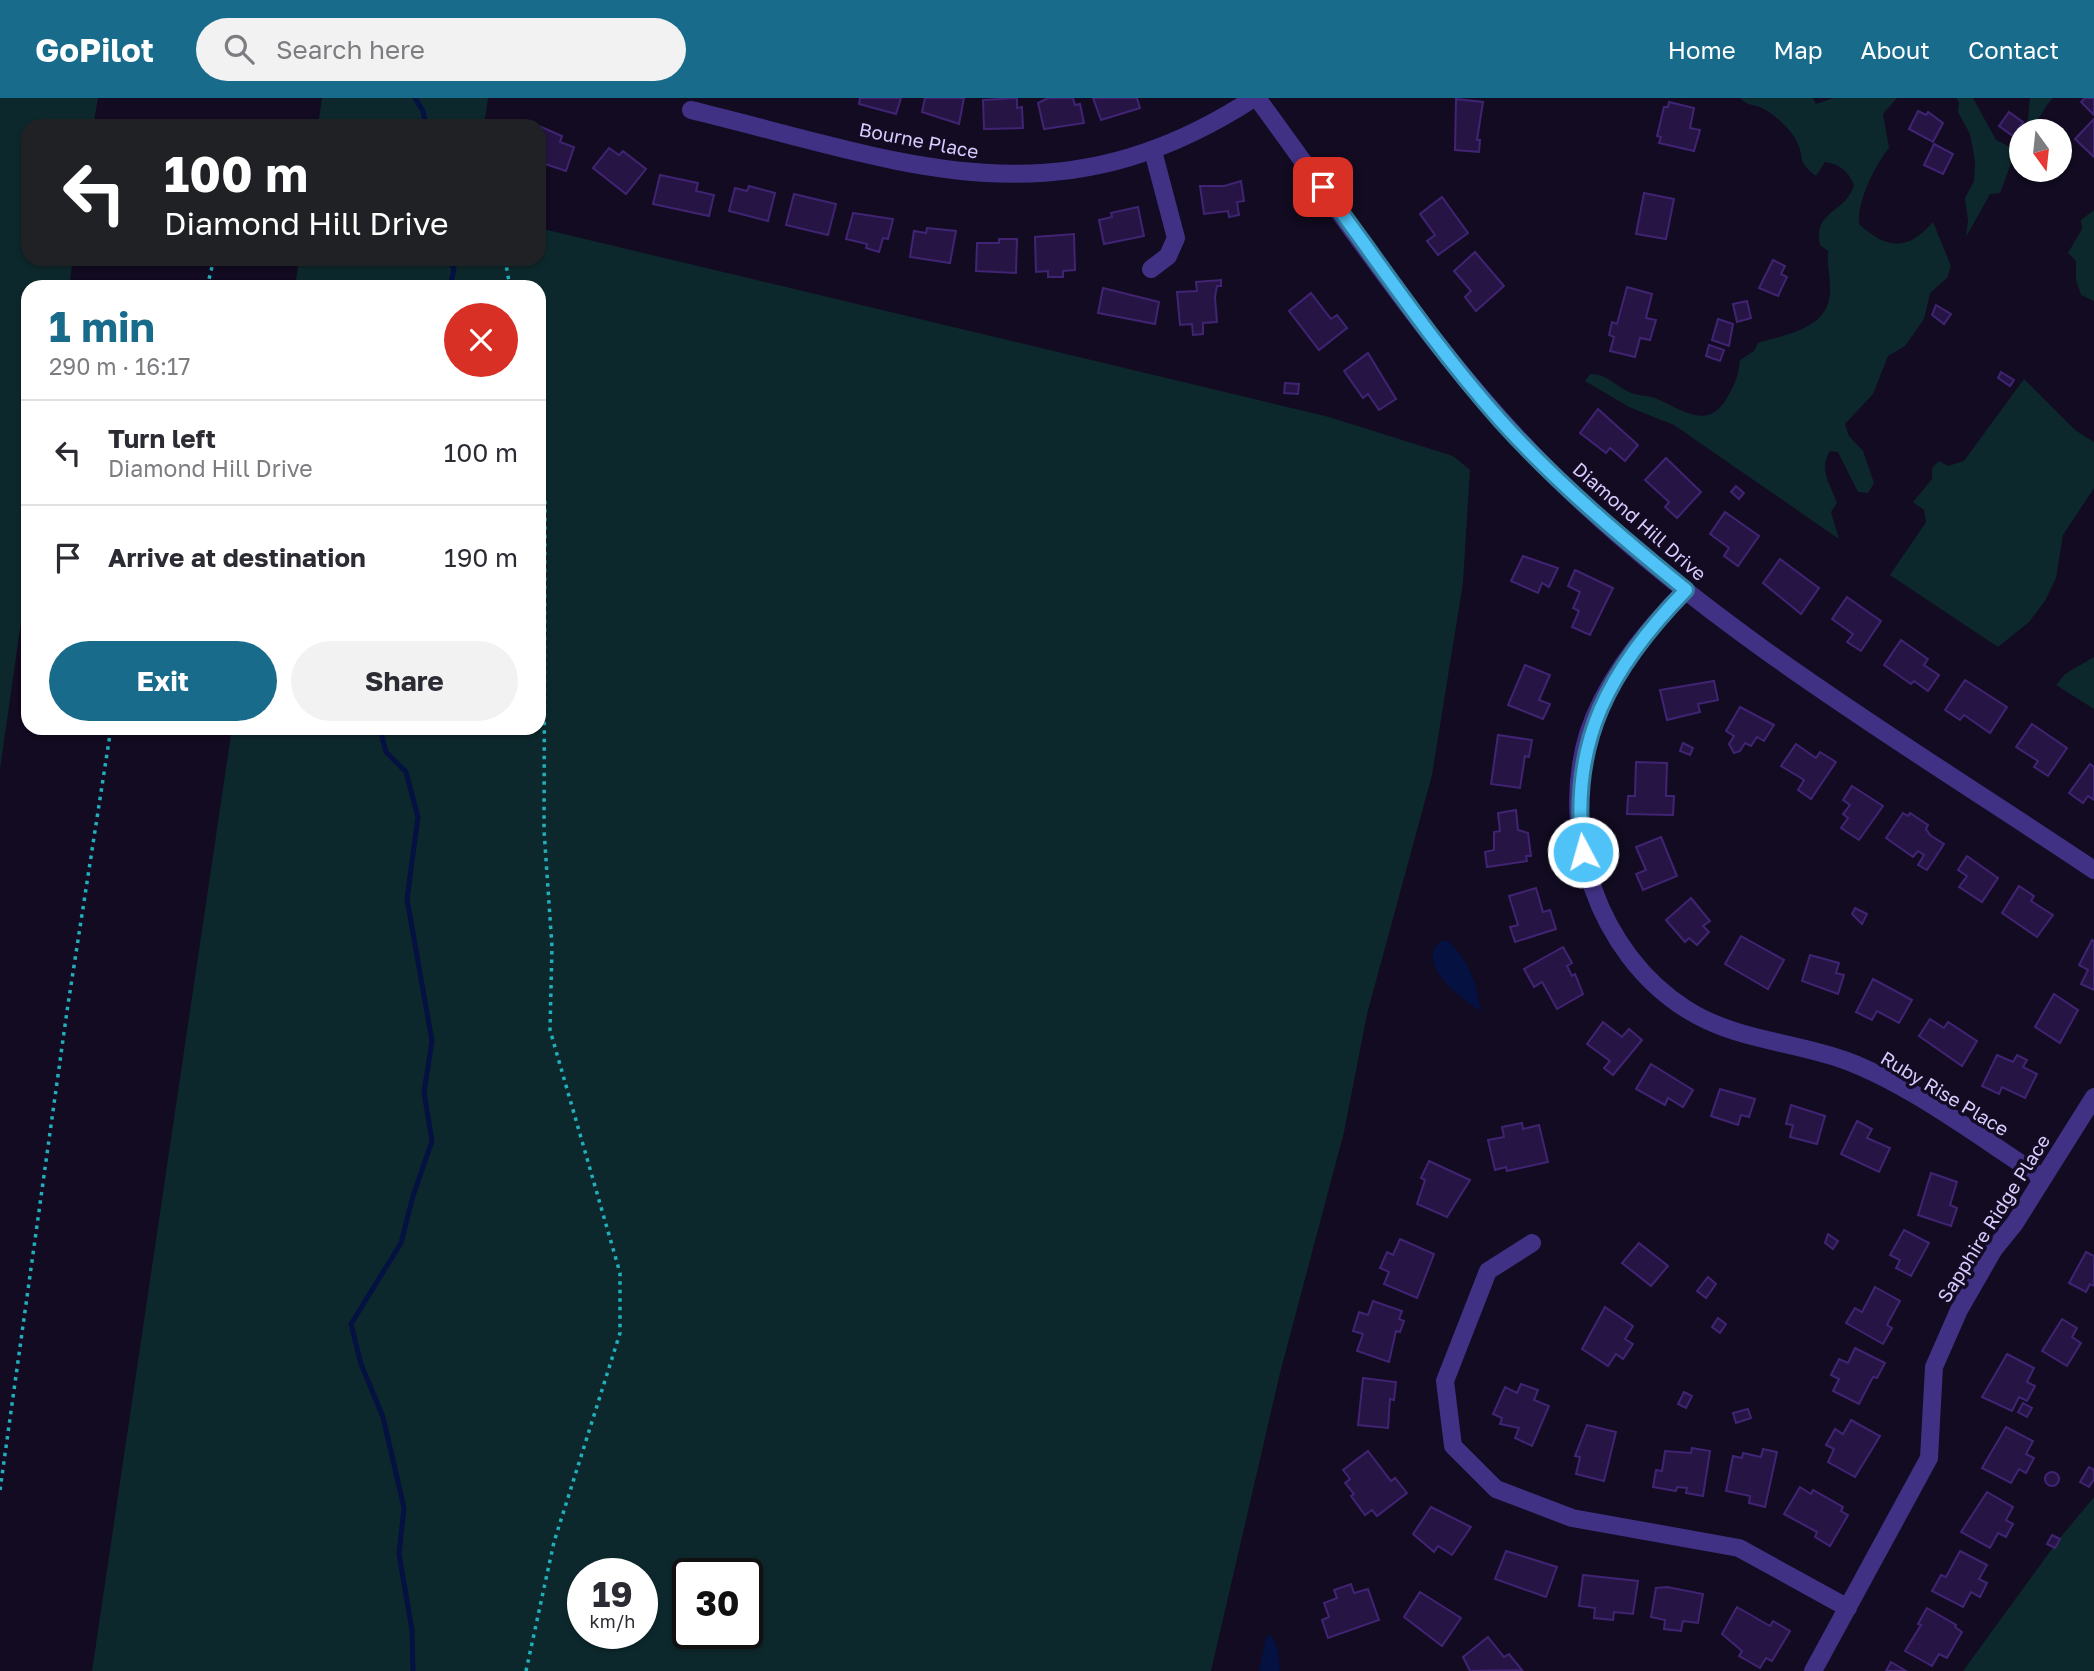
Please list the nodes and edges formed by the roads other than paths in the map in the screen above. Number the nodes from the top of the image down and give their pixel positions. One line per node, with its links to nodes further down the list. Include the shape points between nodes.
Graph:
1 (1256, 98): 3 (street, Bourne Place, via 1221,120); 5 (street, Diamond Hill Drive, via 1455,366 1502,422 1606,524)
2 (691, 110): 3 (street, Bourne Place, via 901,162 989,175 1064,173)
3 (1153, 151): 4 (street, via 1176,238 1168,256)
4 (1152, 269)
5 (1686, 590): 6 (street, Diamond Hill Drive, via 1769,652); 8 (street, Ruby Rise Place, via 1637,646 1613,684 1589,732 1583,758 1579,791 1583,852 1603,914 1619,942 1665,994 1713,1024 1748,1037 1816,1051 1885,1078)
6 (2094, 870)
7 (2094, 1097): 8 (street, Sapphire Ridge Place)
8 (2043, 1178): 10 (street, Sapphire Ridge Place, via 1959,1310 1934,1367 1929,1458)
9 (1532, 1243): 10 (street, via 1488,1271 1445,1381 1453,1446 1496,1489 1572,1518 1739,1549)
10 (1847, 1608): 11 (street, Sapphire Ridge Place)
11 (1813, 1671)

